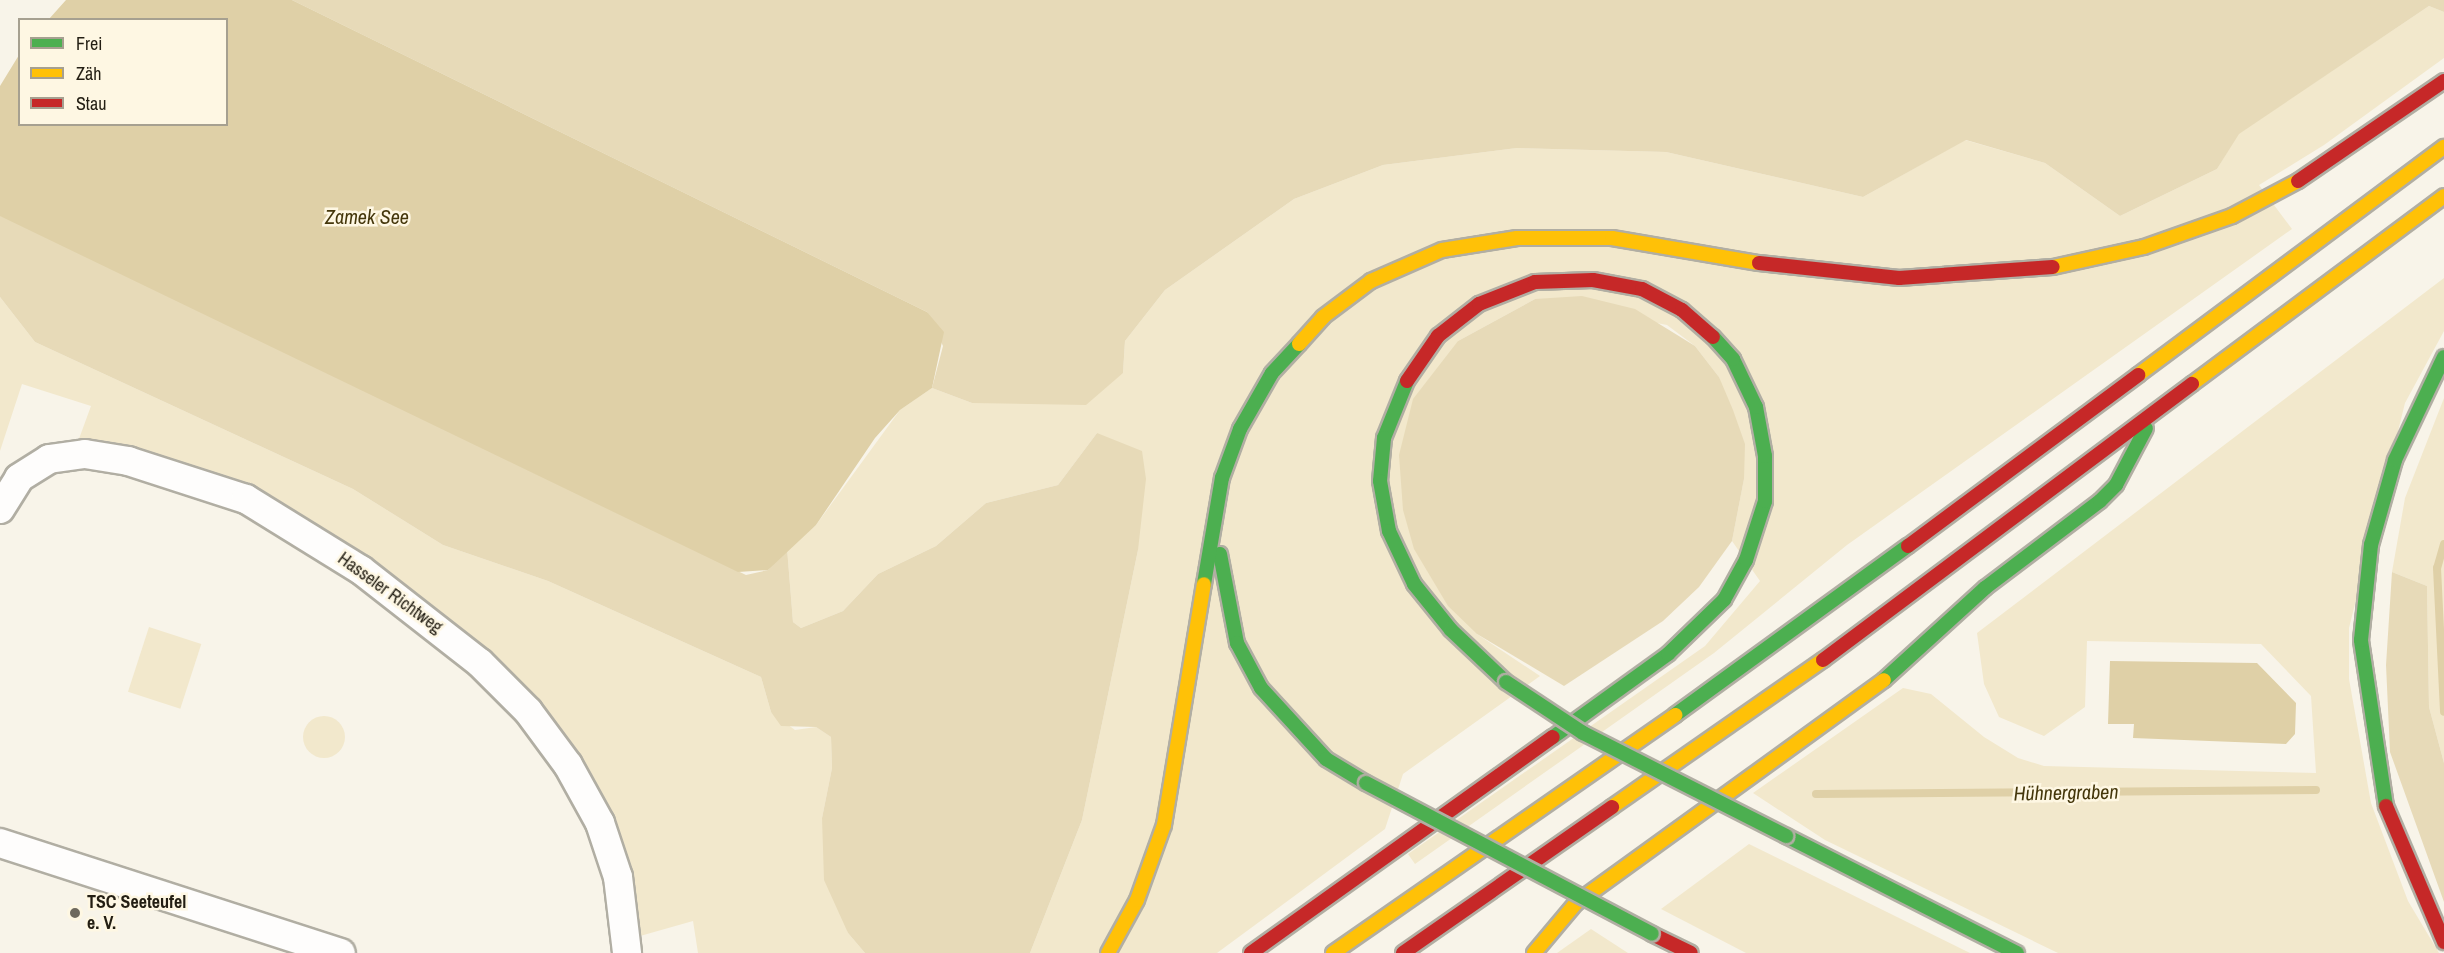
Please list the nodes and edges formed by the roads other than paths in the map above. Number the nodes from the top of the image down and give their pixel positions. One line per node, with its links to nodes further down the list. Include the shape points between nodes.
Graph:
1 (2444, 81): 7 (highway, via 2329,164 2232,216 2144,247 2064,266 1974,277 1899,278 1798,270 1612,238 1517,238 1442,250 1371,281 1323,317 1272,374 1232,448 1222,478)
2 (2444, 147): 14 (highway, via 1794,632)
3 (2444, 196): 5 (highway)
4 (2444, 357): 9 (highway, via 2395,460 2371,545 2361,640 2384,801)
5 (2151, 418): 15 (highway, via 1801,676); 16 (highway, via 2116,485 2100,501 1985,588 1881,682 1576,903)
6 (0, 509): 11 (street, Hasseler Richtweg, via 19,478 49,459 85,454 128,461 246,499 361,570 480,663 528,711 568,765 600,823 618,877)
7 (1217, 525): 12 (highway, via 1164,825 1137,900); 17 (highway, bridge, via 1224,597 1237,644 1261,688 1326,759)
8 (0, 843): 10 (street)
9 (2444, 942)
10 (341, 953)
11 (627, 953)
12 (1108, 953)
13 (1251, 953): 18 (highway, bridge, via 1668,654 1724,600 1746,560 1765,501 1765,456 1756,407 1733,359 1682,310 1642,289 1593,279 1535,282 1479,304 1438,336 1403,387 1384,438 1380,481 1389,531 1414,584 1451,630 1506,682 1583,733)
14 (1333, 953)
15 (1403, 953)
16 (1534, 953)
17 (1691, 953)
18 (2017, 953)

